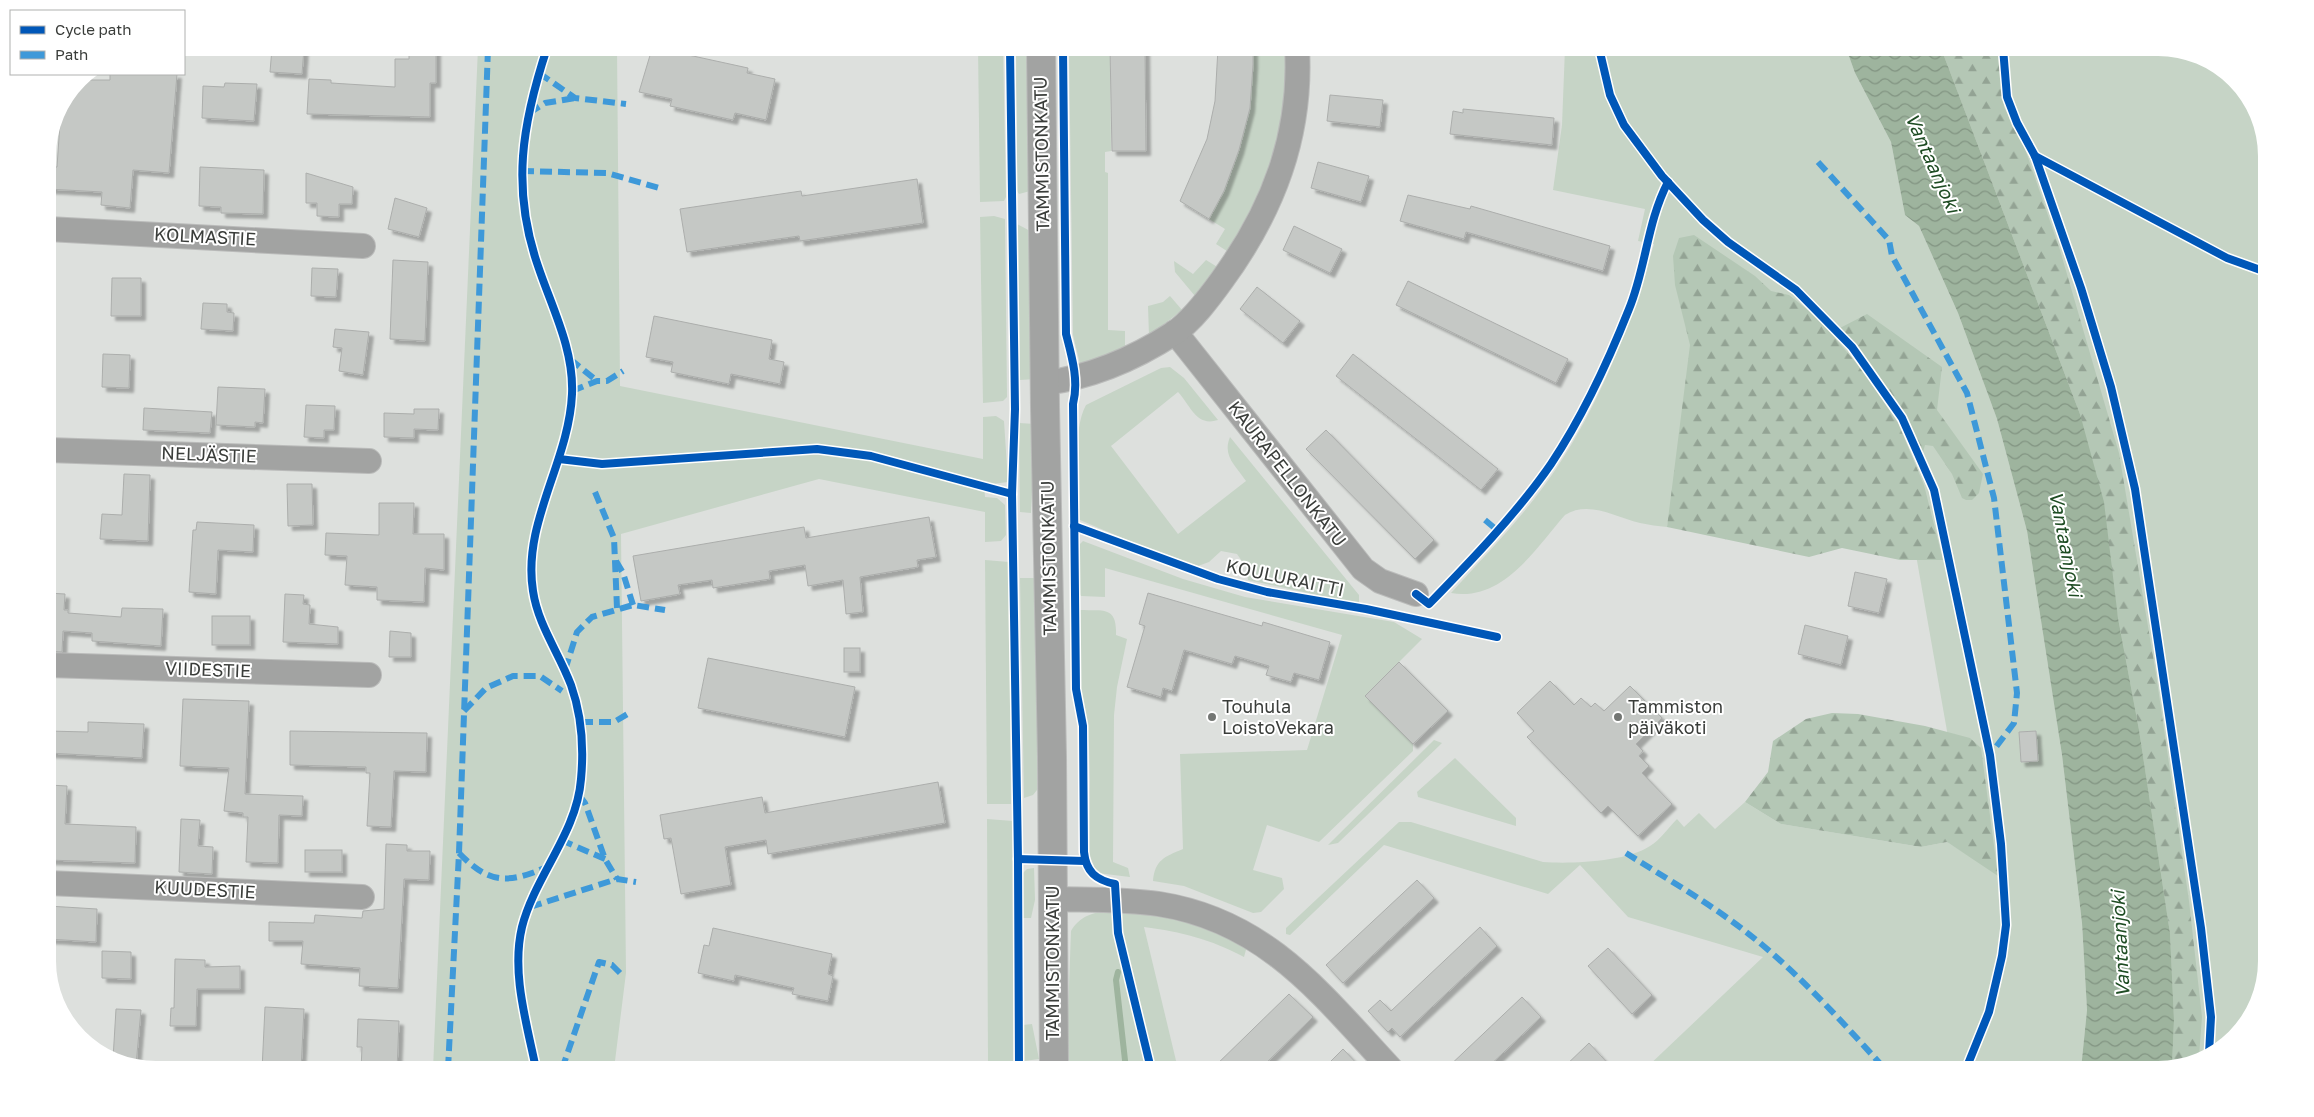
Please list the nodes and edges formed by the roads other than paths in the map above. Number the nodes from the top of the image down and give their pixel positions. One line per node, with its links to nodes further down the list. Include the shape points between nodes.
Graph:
1 (1041, 56): 6 (street, TAMMISTONKATU)
2 (1296, 56): 5 (street, via 1297,93 1293,122 1274,192 1243,252 1205,302)
3 (56, 229): 4 (street, KOLMASTIE)
4 (363, 246)
5 (1175, 332): 6 (street, via 1116,365 1075,379); 9 (street, KAURAPELLONKATU, via 1363,569 1380,581)
6 (1045, 383): 14 (street, TAMMISTONKATU)
7 (56, 450): 8 (street, NELJÄSTIE)
8 (369, 461)
9 (1416, 594)
10 (56, 665): 11 (street, VIIDESTIE)
11 (369, 675)
12 (56, 883): 13 (street, KUUDESTIE)
13 (362, 897)
14 (1053, 899): 15 (street, TAMMISTONKATU); 16 (street, via 1160,904 1195,912 1252,937 1305,977)
15 (1054, 1061)
16 (1383, 1061)

